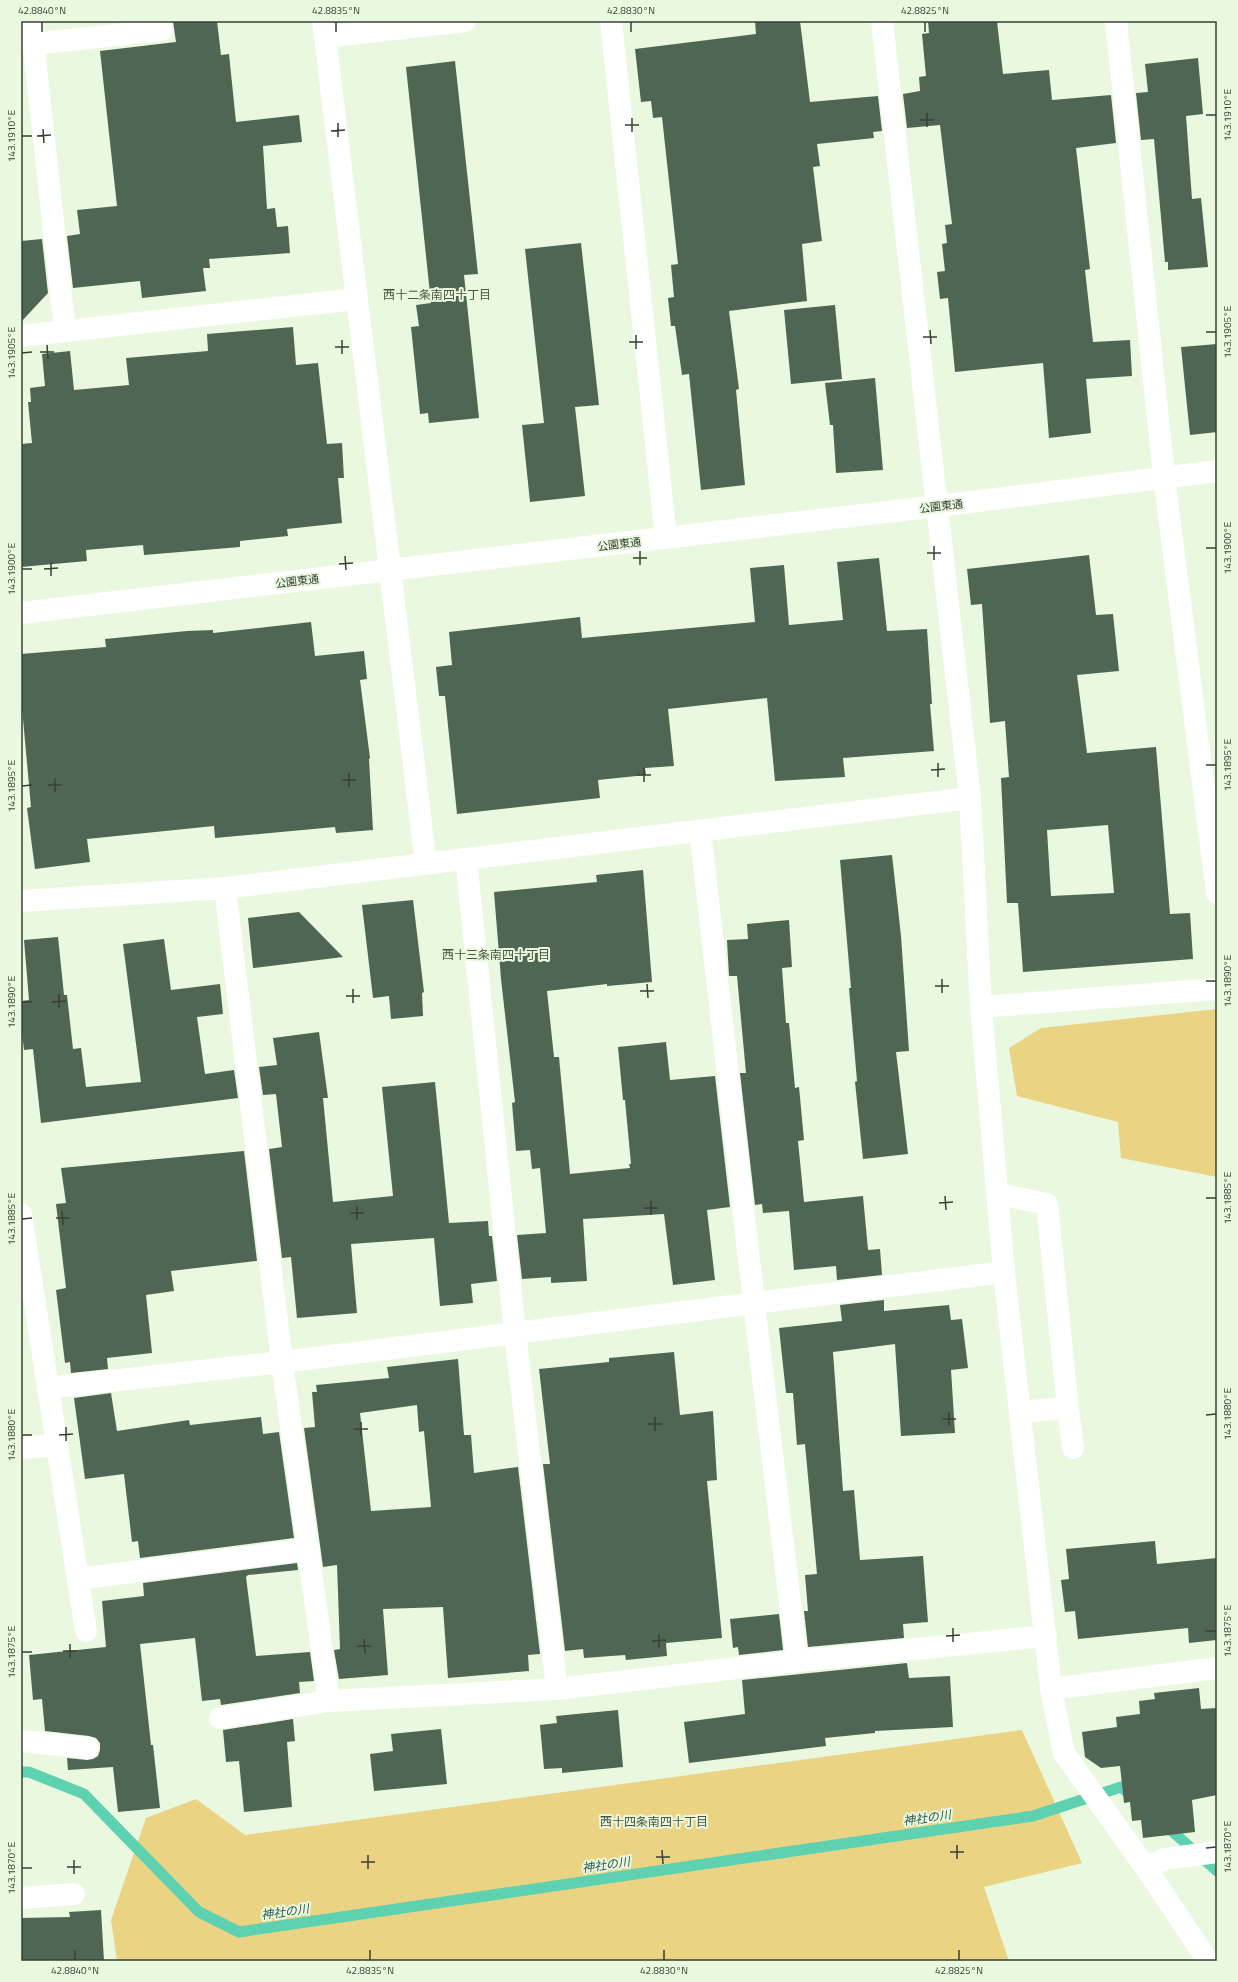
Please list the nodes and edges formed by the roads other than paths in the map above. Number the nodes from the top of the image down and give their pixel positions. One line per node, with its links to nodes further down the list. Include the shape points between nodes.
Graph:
1 (31, 21): 8 (street)
2 (465, 21): 6 (street)
3 (611, 21): 15 (street)
4 (882, 21): 14 (street)
5 (1116, 21): 13 (street)
6 (324, 29): 9 (street)
7 (162, 30): 8 (street)
8 (33, 44): 10 (street)
9 (356, 300): 10 (street); 16 (street)
10 (65, 330): 11 (street)
11 (21, 336)
12 (1217, 471): 13 (street, 公園東通)
13 (1164, 476): 14 (street, 公園東通); 23 (street)
14 (938, 506): 15 (street, 公園東通); 18 (street)
15 (666, 538): 16 (street, 公園東通)
16 (391, 570): 17 (street, 公園東通); 21 (street)
17 (21, 613)
18 (970, 798): 19 (street); 26 (street)
19 (700, 830): 20 (street); 30 (street)
20 (466, 859): 21 (street); 32 (street)
21 (426, 864): 22 (street)
22 (225, 888): 24 (street); 33 (street)
23 (1217, 893)
24 (21, 901)
25 (1217, 989): 26 (street)
26 (981, 1008): 27 (street)
27 (998, 1194): 29 (street); 35 (street, via 1047,1204)
28 (21, 1214): 31 (street)
29 (1004, 1272): 30 (street); 36 (street)
30 (754, 1303): 32 (street); 44 (street)
31 (28, 1313): 34 (street)
32 (515, 1333): 33 (street); 46 (street)
33 (282, 1362): 34 (street); 40 (street)
34 (47, 1388): 37 (street)
35 (1068, 1408): 36 (street); 39 (street)
36 (1020, 1412): 43 (street)
37 (56, 1445): 38 (street); 41 (street)
38 (21, 1448)
39 (1073, 1448)
40 (309, 1549): 41 (street); 48 (street)
41 (78, 1579): 42 (street)
42 (86, 1631)
43 (1046, 1636): 44 (street); 47 (street)
44 (797, 1661): 46 (street)
45 (1217, 1668): 47 (street)
46 (557, 1689): 48 (street)
47 (1051, 1689): 53 (street, via 1064,1753)
48 (330, 1701): 49 (street)
49 (220, 1718)
50 (21, 1742): 51 (street)
51 (88, 1748)
52 (1217, 1852): 53 (street, via 1166,1859)
53 (1146, 1868): 56 (street)
54 (74, 1894): 55 (street)
55 (21, 1898)
56 (1208, 1961)

